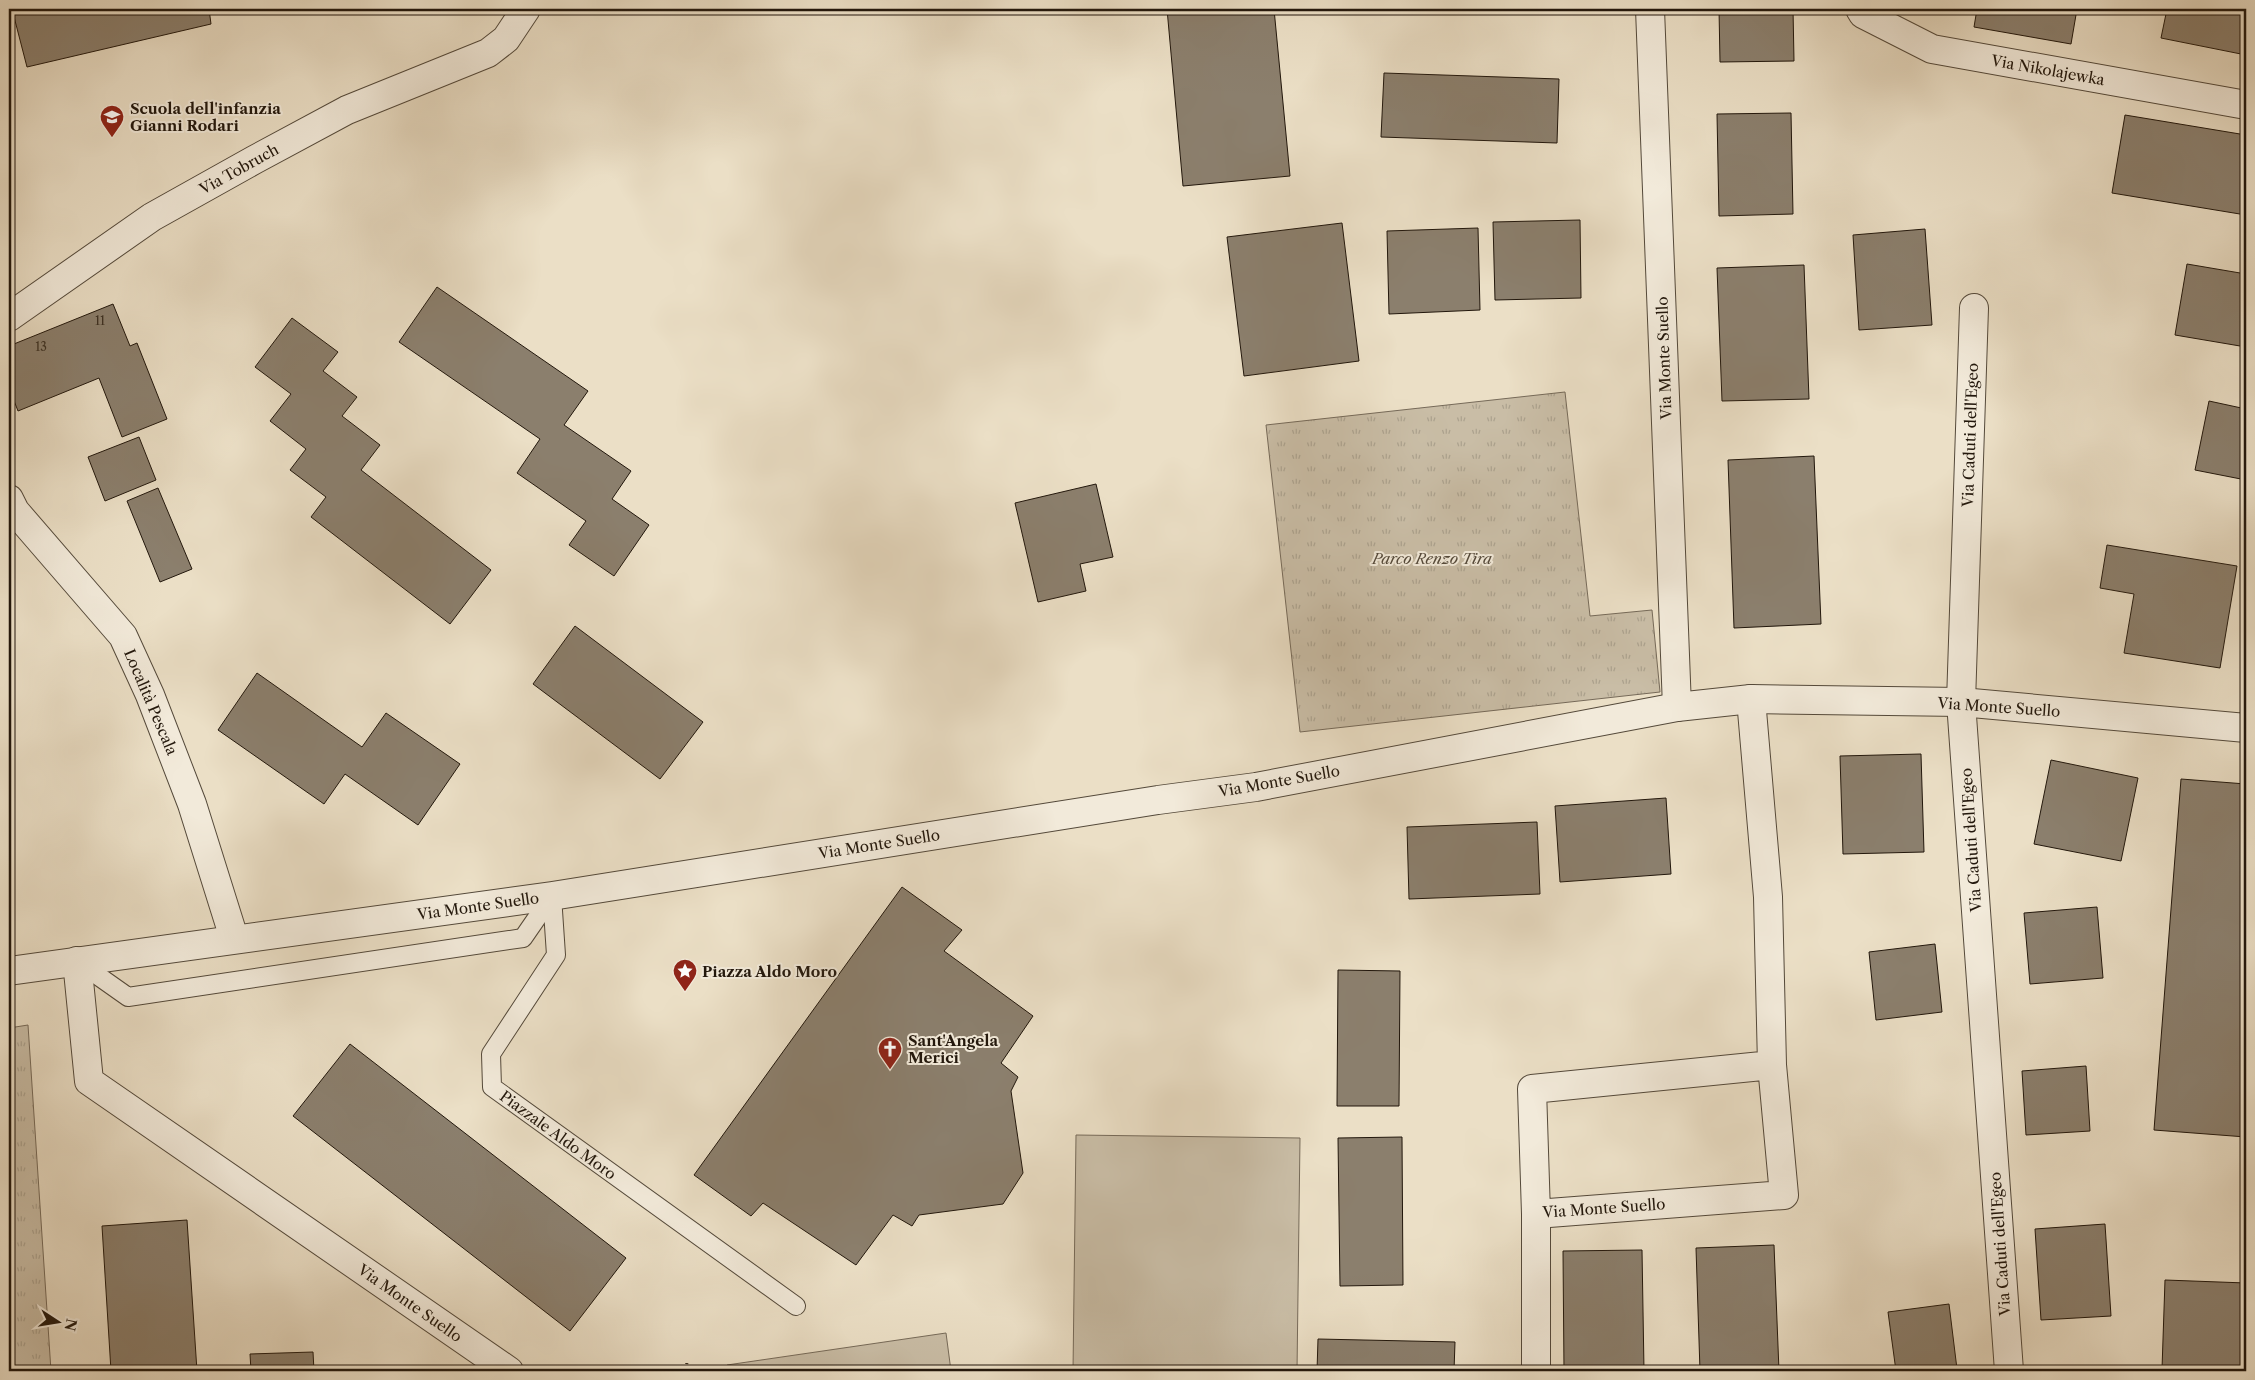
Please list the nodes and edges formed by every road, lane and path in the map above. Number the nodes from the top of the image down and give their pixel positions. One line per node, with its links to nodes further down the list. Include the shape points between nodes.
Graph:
1 (526, 9): 6 (street, Via Tobruch, via 506,38 488,53 347,110 246,165 152,217)
2 (1650, 9): 10 (street, Via Monte Suello)
3 (1860, 9): 4 (street, Via Nikolajewka, via 1932,49)
4 (2246, 105)
5 (1974, 308): 9 (street, Via Caduti dell'Egeo)
6 (9, 317)
7 (9, 499): 13 (street, Località Pescala, via 14,511 123,636 150,694 192,804)
8 (1751, 699): 9 (street, Via Monte Suello); 10 (street, Via Monte Suello); 16 (street, Via Monte Suello, via 1768,897)
9 (1961, 702): 11 (street, Via Monte Suello); 23 (street, Via Caduti dell'Egeo)
10 (1677, 707): 12 (street, Via Monte Suello, via 1256,787)
11 (2246, 728)
12 (552, 896): 13 (street, Via Monte Suello); 14 (lane, via 522,938 128,997); 18 (lane, Piazzale Aldo Moro, via 556,955 492,1054 492,1088)
13 (234, 938): 14 (street, Via Monte Suello)
14 (77, 961): 15 (street, Via Monte Suello); 20 (street, Via Monte Suello, via 89,1081)
15 (9, 971)
16 (1772, 1065): 17 (street, Via Monte Suello, via 1532,1089); 17 (street, Via Monte Suello, via 1784,1195)
17 (1536, 1214): 22 (street)
18 (796, 1306)
19 (686, 1362): 21 (path)
20 (509, 1371)
21 (686, 1371)
22 (1536, 1371)
23 (2009, 1371)

